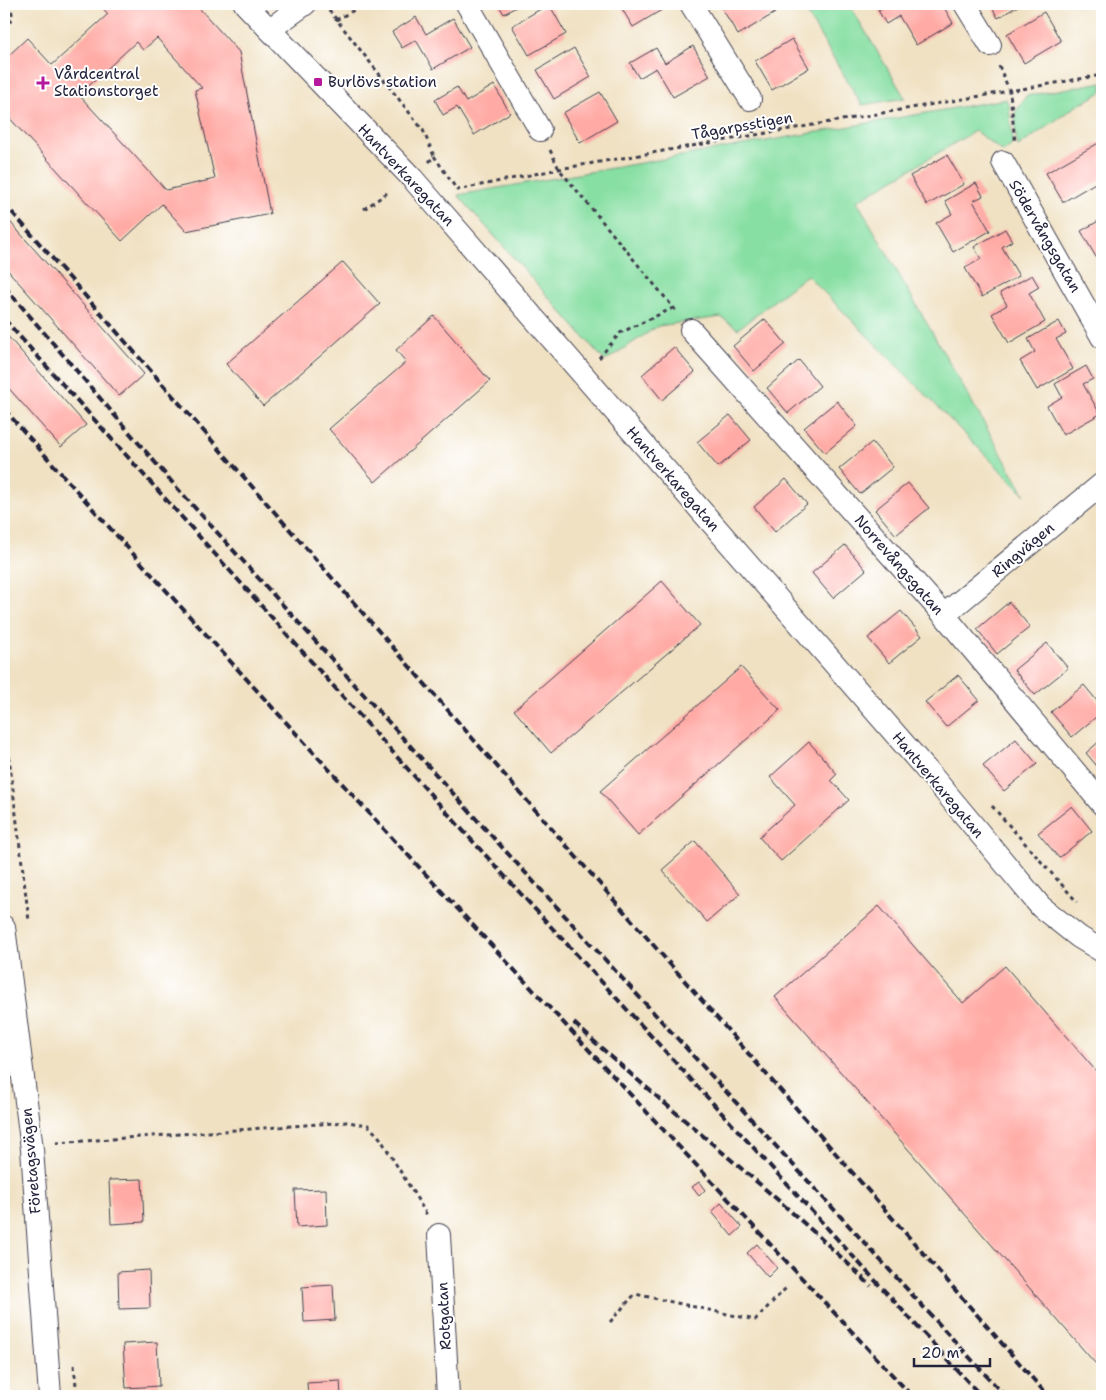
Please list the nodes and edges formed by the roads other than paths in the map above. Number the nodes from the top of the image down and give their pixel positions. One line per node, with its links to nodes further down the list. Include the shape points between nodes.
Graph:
1 (245, 4): 6 (street, Hantverkaregatan)
2 (305, 4): 6 (street)
3 (468, 4): 9 (street)
4 (691, 4): 8 (street)
5 (965, 4): 7 (street)
6 (270, 29): 17 (street, Hantverkaregatan, via 412,178 1041,906)
7 (990, 45)
8 (750, 99)
9 (540, 130)
10 (1003, 162): 12 (street, Södervångsgatan)
11 (691, 330): 14 (street, Norrevångsgatan)
12 (1102, 337)
13 (1102, 484): 14 (street, Ringvägen)
14 (944, 615): 15 (street, Norrevångsgatan)
15 (1102, 804)
16 (4, 927): 19 (street, Företagsvägen, via 32,1148)
17 (1102, 951)
18 (439, 1235): 20 (street, Rotgatan)
19 (50, 1396)
20 (448, 1396)

